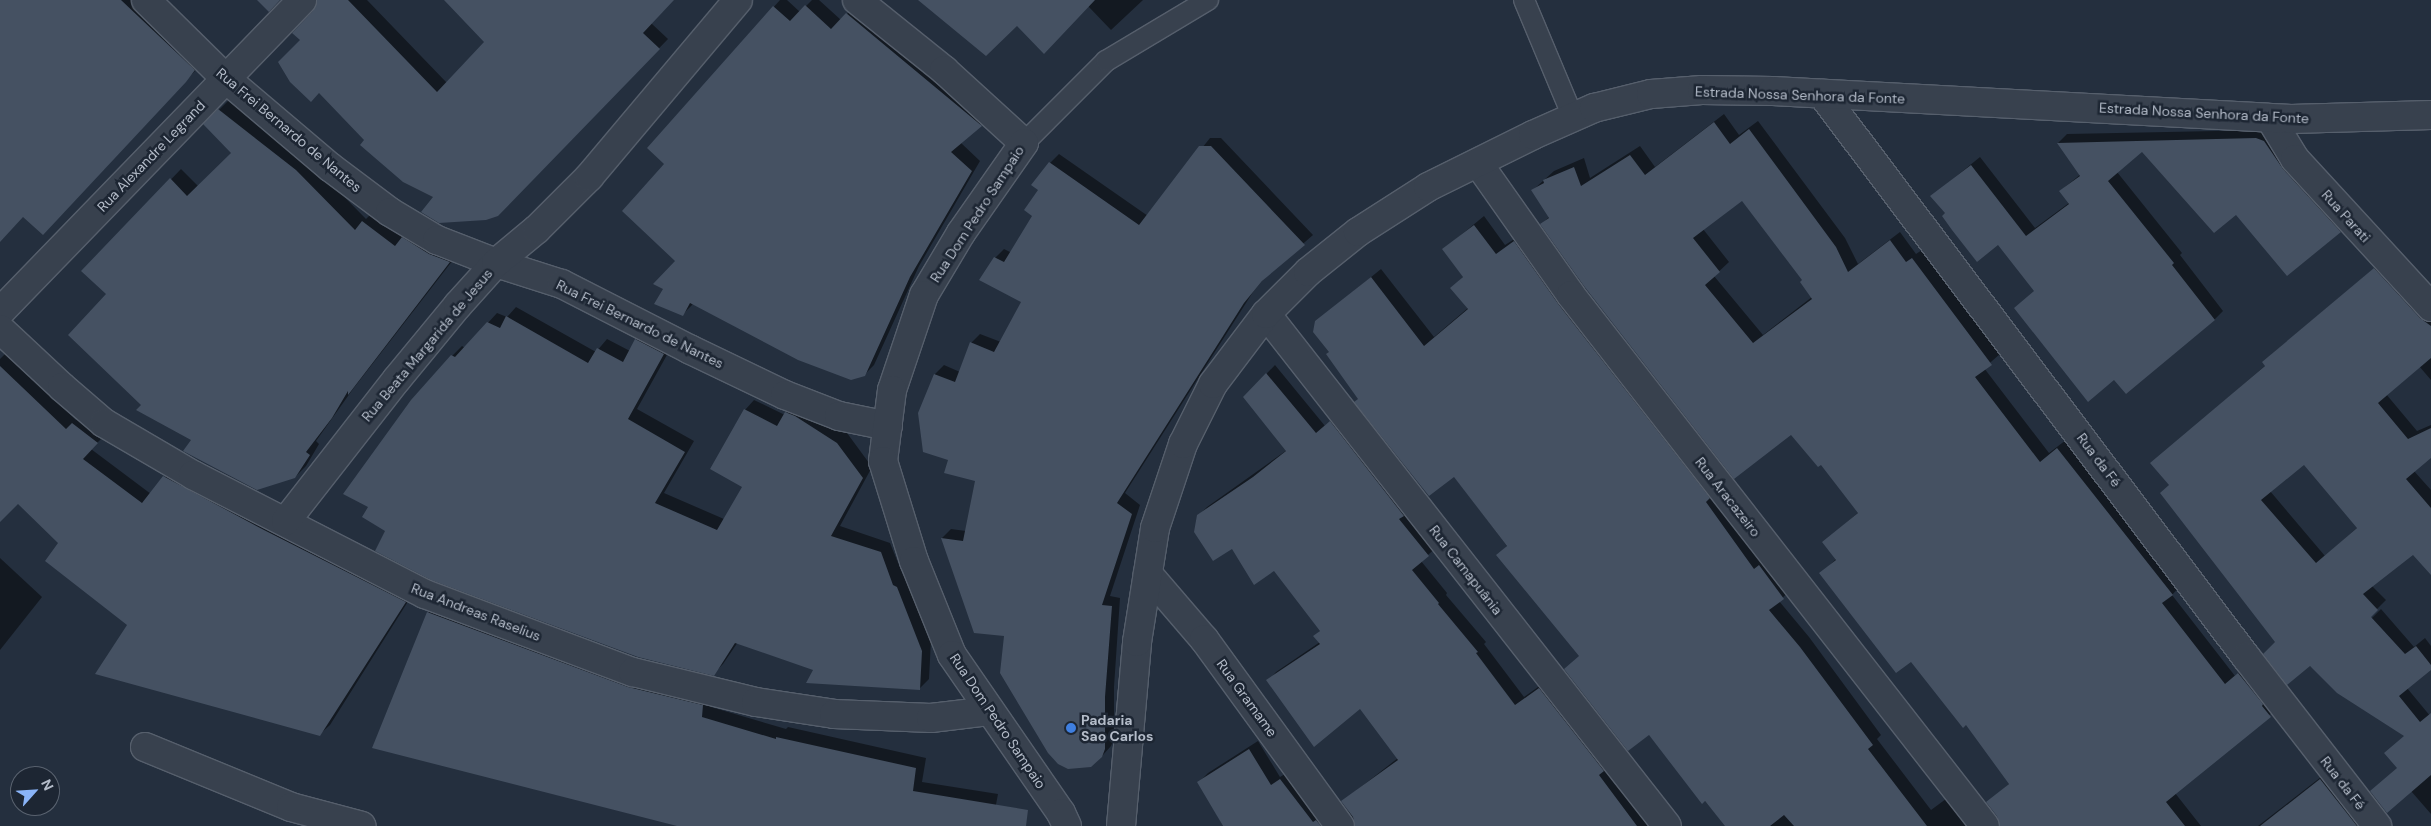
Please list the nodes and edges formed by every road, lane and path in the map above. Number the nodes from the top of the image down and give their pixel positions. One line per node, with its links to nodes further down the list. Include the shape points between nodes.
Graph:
1 (146, 0): 7 (street, Rua Frei Bernardo de Nantes)
2 (302, 0): 7 (street, Rua Alexandre Legrand)
3 (738, 0): 14 (street, Rua Beata Margarida de Jesus, via 588,177 537,229)
4 (857, 0): 12 (street, via 944,70)
5 (1208, 0): 12 (lane, Rua Dom Pedro Sampaio, via 1106,62)
6 (1524, 0): 10 (lane)
7 (225, 78): 14 (street, Rua Frei Bernardo de Nantes, via 330,167 390,212 438,240); 16 (street, Rua Alexandre Legrand)
8 (1822, 94): 10 (street, Estrada Nossa Senhora da Fonte, via 1702,90 1651,94 1594,108); 11 (street, Estrada Nossa Senhora da Fonte); 30 (street, Rua da Fé)
9 (2431, 115): 11 (street, Estrada Nossa Senhora da Fonte)
10 (1573, 117): 13 (street, Estrada Nossa Senhora da Fonte)
11 (2270, 118): 15 (street, Rua Parati, via 2295,159)
12 (1024, 143): 19 (street, Rua Dom Pedro Sampaio, via 961,233 924,295 892,390)
13 (1478, 163): 17 (street, Estrada Nossa Senhora da Fonte, via 1428,188 1358,232 1308,272); 29 (street, Rua Aracazeiro, via 1571,295)
14 (496, 263): 19 (street, Rua Frei Bernardo de Nantes, via 562,284 785,395 839,416); 20 (street, Rua Beata Margarida de Jesus, via 397,378)
15 (2431, 307)
16 (0, 312)
17 (1266, 314): 21 (street, Estrada Nossa Senhora da Fonte, via 1213,384 1183,444 1155,528); 28 (street, Rua Camapuânia)
18 (0, 329): 20 (street, Rua Andreas Raselius, via 104,423 194,475)
19 (888, 426): 22 (street, Rua Dom Pedro Sampaio, via 883,461 914,560 952,655)
20 (286, 521): 22 (street, Rua Andreas Raselius, via 425,594 633,672 756,702 834,714 930,718)
21 (1148, 574): 26 (street, Estrada Nossa Senhora da Fonte, via 1137,642); 27 (street, Rua Gramame, via 1204,638)
22 (989, 711): 25 (street, Rua Dom Pedro Sampaio)
23 (145, 746): 24 (street, via 291,807)
24 (362, 826)
25 (1067, 826)
26 (1121, 826)
27 (1340, 826)
28 (1667, 826)
29 (1986, 826)
30 (2377, 826)

